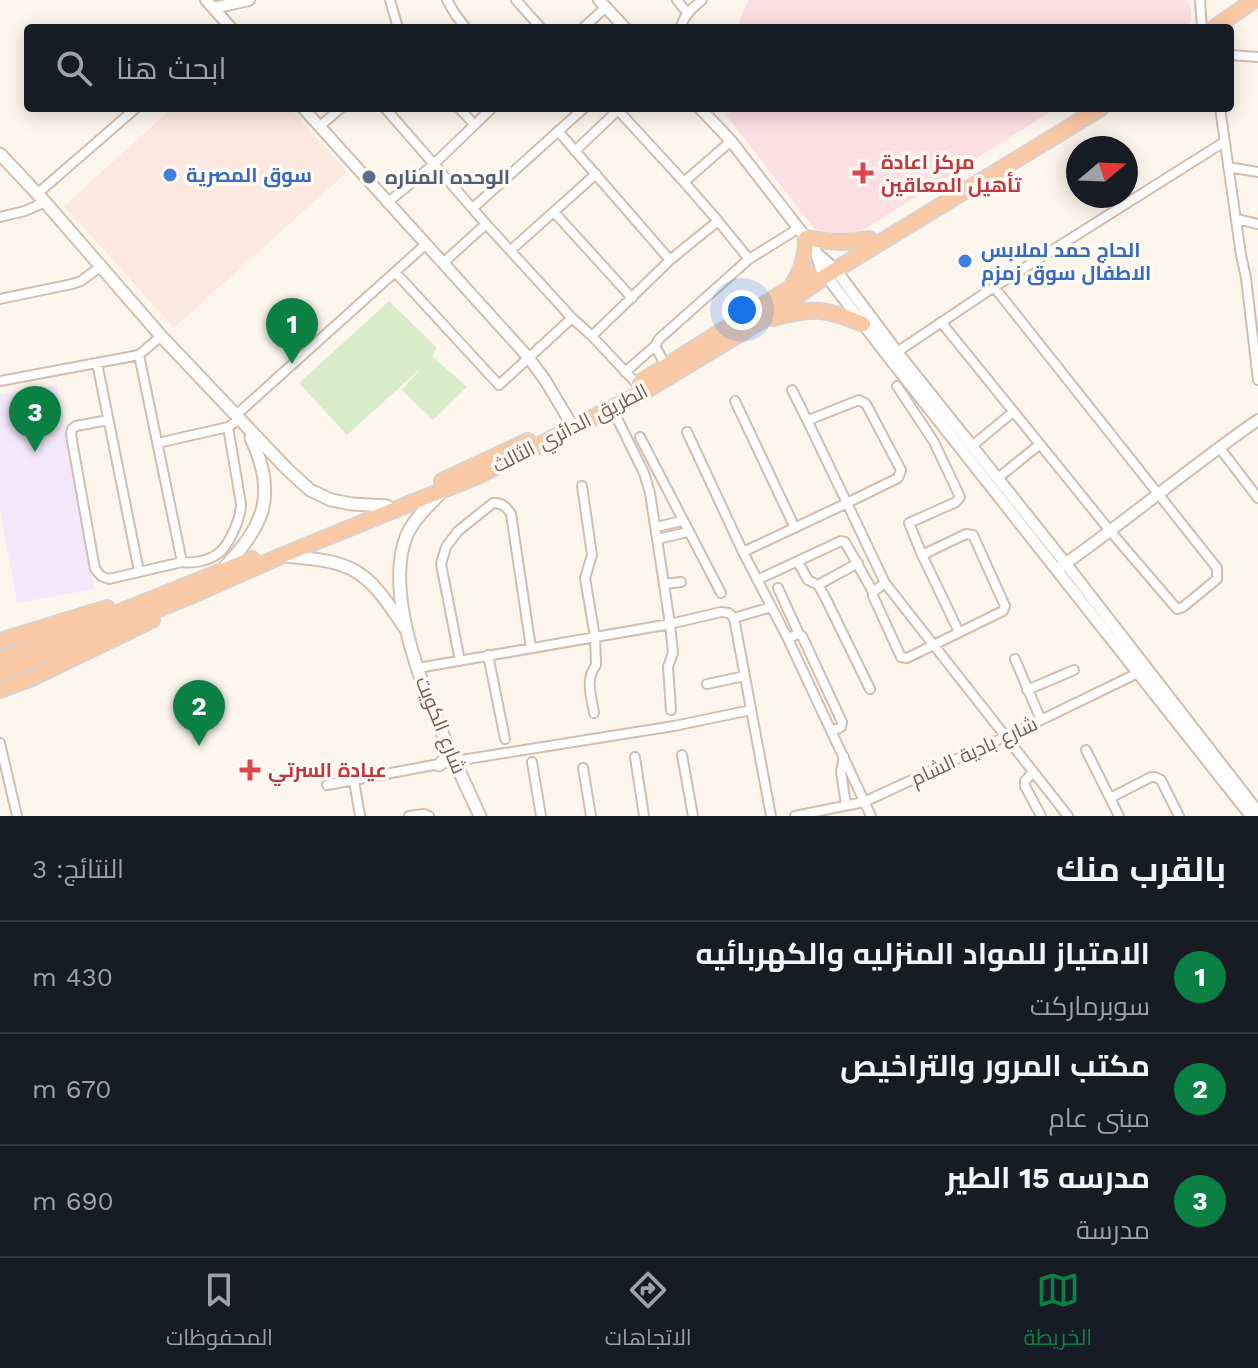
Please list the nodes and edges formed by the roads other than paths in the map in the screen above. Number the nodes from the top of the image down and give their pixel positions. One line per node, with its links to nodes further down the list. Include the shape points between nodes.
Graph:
1 (249, 0): 9 (street)
2 (390, 0): 14 (street)
3 (447, 0): 15 (street)
4 (516, 0): 16 (street)
5 (677, 0): 12 (street)
6 (702, 0): 12 (street)
7 (1200, 0): 20 (street)
8 (1254, 0): 21 (highway)
9 (209, 4): 13 (street)
10 (602, 4): 17 (street); 18 (street)
11 (1258, 9): 22 (highway)
12 (688, 14): 19 (street)
13 (227, 24)
14 (397, 24)
15 (463, 24)
16 (537, 24)
17 (586, 24)
18 (621, 24)
19 (682, 24)
20 (1202, 24)
21 (1220, 24)
22 (1234, 25)
23 (1234, 55): 24 (street)
24 (1258, 57)
25 (132, 112): 50 (street)
26 (307, 112): 39 (street)
27 (336, 112): 39 (street)
28 (388, 112): 45 (street)
29 (463, 112): 38 (street)
30 (488, 112): 38 (street)
31 (579, 112): 40 (street)
32 (614, 112): 43 (street)
33 (620, 112): 49 (street)
34 (704, 112): 41 (street)
35 (1077, 112): 60 (highway, الطريق الدائري الثالث)
36 (1094, 112): 67 (highway, الطريق الدائري الثالث)
37 (1220, 112): 42 (street)
38 (474, 124): 45 (street)
39 (320, 126): 51 (street)
40 (558, 131): 43 (street); 52 (street)
41 (731, 141): 49 (street); 59 (street)
42 (1224, 142): 46 (street); 71 (street)
43 (575, 151): 48 (street)
44 (0, 154): 50 (main road)
45 (434, 164): 51 (street); 52 (street)
46 (1228, 167): 47 (street); 55 (street)
47 (1258, 172)
48 (596, 174): 53 (street); 64 (street)
49 (684, 182): 56 (street)
50 (41, 198): 54 (street, via 25,211); 66 (main road)
51 (387, 203): 61 (street)
52 (473, 208): 57 (street)
53 (554, 212): 62 (street); 73 (street)
54 (0, 217)
55 (1237, 219): 58 (street); 69 (street)
56 (718, 221): 63 (street); 64 (street)
57 (486, 224): 62 (street); 65 (street)
58 (1258, 224)
59 (802, 233): 60 (highway, via 837,243); 63 (street); 67 (street); 72 (highway, via 804,262)
60 (869, 239): 67 (highway, الطريق الدائري الثالث)
61 (425, 245): 65 (street); 68 (street)
62 (511, 250): 75 (street)
63 (749, 259): 82 (street)
64 (670, 260): 73 (street)
65 (443, 263): 85 (street)
66 (100, 267): 74 (street, via 72,284); 80 (main road)
67 (828, 269): 72 (highway, الطريق الدائري الثالث); 76 (highway, الطريق الدائري الثالث); 78 (street); 83 (street)
68 (395, 272): 85 (street, via 499,385); 100 (street)
69 (1246, 278): 70 (street); 79 (street)
70 (1258, 280)
71 (994, 287): 77 (street); 112 (street)
72 (791, 288): 87 (highway, الطريق الدائري الثالث)
73 (632, 298): 81 (street)
74 (0, 299)
75 (572, 318): 81 (street); 85 (street)
76 (761, 321): 78 (highway, via 816,310); 95 (highway, الطريق الدائري الثالث)
77 (941, 322): 83 (street); 96 (street)
78 (863, 324): 128 (street)
79 (1255, 333): 89 (street)
80 (161, 336): 84 (street); 100 (main road)
81 (592, 336): 88 (street)
82 (655, 346): 87 (street); 88 (street)
83 (897, 352): 107 (street)
84 (139, 355): 86 (street); 105 (street)
85 (528, 357): 98 (street)
86 (97, 363): 90 (street); 97 (street)
87 (666, 366): 91 (highway, الطريق الدائري الثالث)
88 (625, 372): 91 (street)
89 (1258, 380)
90 (0, 381)
91 (637, 384): 98 (highway, الطريق الدائري الثالث)
92 (897, 386): 123 (street, via 934,442 960,497 909,523)
93 (792, 390): 101 (street)
94 (735, 401): 118 (street)
95 (612, 408): 111 (highway, الطريق الدائري الثالث); 117 (street, via 644,473)
96 (1013, 412): 106 (street); 107 (street)
97 (108, 420): 129 (street); 129 (street, via 76,426 71,435 95,569 109,579)
98 (569, 420): 115 (highway, الطريق الدائري الثالث)
99 (1258, 420): 108 (street)
100 (240, 421): 102 (street); 115 (main road, via 310,490 331,500); 130 (main road, via 262,466 266,493 253,533)
101 (808, 422): 114 (street); 114 (street, via 862,401 901,470 898,478)
102 (228, 427): 105 (street); 125 (street, via 241,514 219,553)
103 (687, 432): 122 (street)
104 (640, 437): 116 (street)
105 (158, 443): 125 (street)
106 (1040, 444): 109 (street); 120 (street)
107 (972, 446): 109 (street)
108 (1219, 447): 112 (street); 113 (street)
109 (998, 478): 128 (street)
110 (582, 486): 147 (street, via 592,555 585,578)
111 (446, 488): 124 (highway, الطريق الدائري الثالث); 145 (main road, شارع الكويت, via 412,525 400,556)
112 (1158, 494): 120 (street); 120 (street, via 1217,568 1217,579 1183,607 1177,609)
113 (1258, 498)
114 (847, 503): 118 (street); 133 (street)
115 (387, 506): 130 (highway, الطريق الدائري الثالث)
116 (682, 521): 117 (street); 119 (street)
117 (656, 527): 121 (street)
118 (795, 528): 122 (street)
119 (688, 532): 121 (street); 139 (street)
120 (1111, 532): 128 (street)
121 (658, 539): 134 (street)
122 (743, 552): 131 (street)
123 (922, 555): 144 (street); 144 (street, via 973,535 1005,606)
124 (281, 556): 140 (highway, الطريق الدائري الثالث); 145 (main road, شارع الكويت, via 328,561 360,573 384,596)
125 (182, 562): 129 (street)
126 (798, 562): 127 (street, via 841,541); 131 (street); 135 (street, via 808,580)
127 (858, 563): 135 (street); 138 (street)
128 (1062, 567): 158 (street)
129 (139, 571)
130 (221, 572): 137 (highway, الطريق الدائري الثالث)
131 (757, 580): 141 (street)
132 (681, 582): 134 (street)
133 (885, 583): 138 (street); 150 (street)
134 (664, 584): 143 (street)
135 (818, 585): 162 (street)
136 (778, 588): 146 (street)
137 (173, 590): 149 (highway); 154 (highway, الطريق الدائري الثالث)
138 (873, 592): 150 (street, via 901,657)
139 (721, 593)
140 (188, 597): 159 (highway, الطريق الدائري الثالث); 163 (highway, via 123,635)
141 (771, 607): 142 (street); 148 (street)
142 (734, 618): 143 (street, via 721,612); 160 (street)
143 (670, 624): 147 (street); 165 (street)
144 (959, 632): 150 (street)
145 (407, 633): 156 (main road, شارع الكويت)
146 (799, 634): 148 (street); 169 (street, via 842,722)
147 (595, 637): 151 (street); 167 (street, via 596,665 589,677)
148 (788, 639): 169 (street)
149 (0, 641)
150 (933, 646): 170 (street)
151 (531, 648): 152 (street); 155 (street, via 511,514 493,503 458,531 441,564)
152 (488, 655): 155 (street); 171 (street)
153 (1015, 659): 164 (street)
154 (0, 660)
155 (460, 661): 156 (street)
156 (418, 668): 177 (main road, شارع الكويت)
157 (1074, 670): 164 (street)
158 (1142, 671): 168 (street, شارع بادية الشام); 173 (street)
159 (0, 673)
160 (745, 676): 161 (street); 166 (street)
161 (707, 684)
162 (870, 689)
163 (0, 690)
164 (1027, 690): 168 (street)
165 (671, 710)
166 (751, 710): 177 (street); 201 (street)
167 (594, 713)
168 (1041, 720): 170 (street, شارع بادية الشام)
169 (832, 731): 176 (street)
170 (1004, 737): 183 (street); 187 (street, شارع بادية الشام)
171 (505, 739)
172 (0, 743): 180 (street)
173 (1203, 749): 190 (street); 208 (street)
174 (1086, 750): 186 (street)
175 (682, 755): 200 (street)
176 (844, 756): 187 (street); 188 (street)
177 (453, 757): 181 (main road); 196 (main road, شارع الكويت)
178 (635, 757): 199 (street)
179 (532, 762): 197 (street)
180 (2, 764): 192 (street)
181 (439, 765): 184 (street)
182 (583, 768): 198 (street)
183 (1033, 772): 189 (street); 204 (street, via 1025,786)
184 (354, 781): 185 (street); 193 (street)
185 (327, 785)
186 (1110, 798): 206 (street); 207 (street, via 1155,777)
187 (864, 802): 188 (street, شارع بادية الشام); 203 (street)
188 (846, 805): 202 (street, شارع بادية الشام)
189 (1061, 808): 191 (street); 205 (street)
190 (1258, 812)
191 (1054, 815)
192 (17, 816)
193 (360, 816)
194 (409, 816): 195 (street)
195 (429, 816)
196 (480, 816)
197 (541, 816)
198 (591, 816)
199 (644, 816)
200 (693, 816)
201 (771, 816)
202 (795, 816)
203 (871, 816)
204 (1041, 816)
205 (1068, 816)
206 (1119, 816)
207 (1179, 816)
208 (1251, 816)

